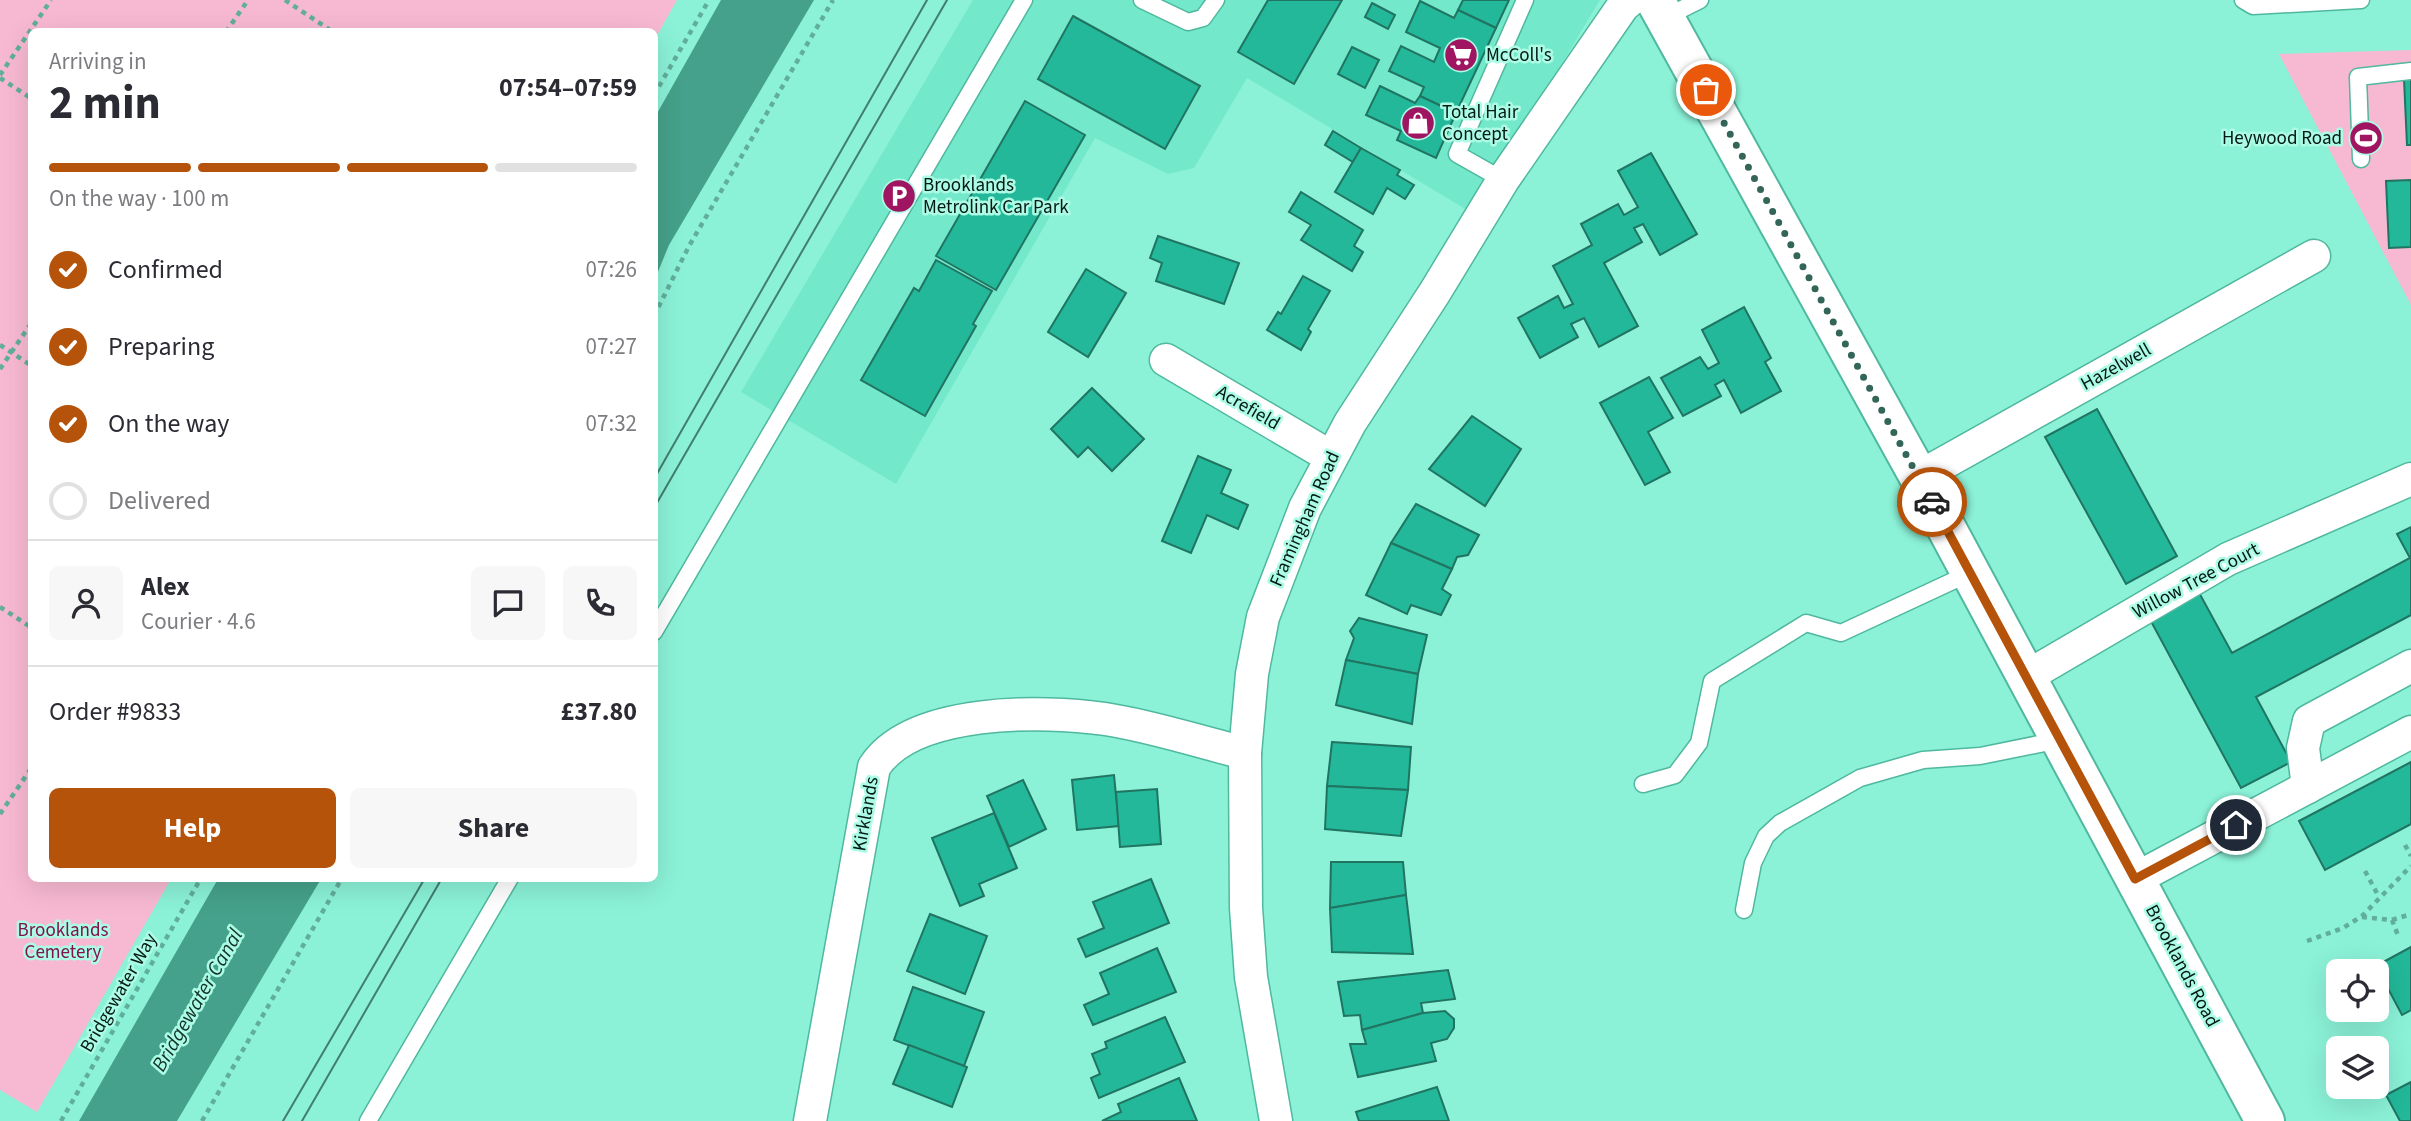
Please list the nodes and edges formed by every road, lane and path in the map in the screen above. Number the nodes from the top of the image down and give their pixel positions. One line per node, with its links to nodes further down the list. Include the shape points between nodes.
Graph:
1 (51, 0): 15 (path)
2 (247, 0): 16 (path)
3 (285, 0): 17 (path)
4 (709, 0): 21 (path)
5 (834, 0): 26 (path, via 689,246)
6 (1024, 0): 39 (lane)
7 (1142, 0): 8 (lane, via 1188,22 1203,18)
8 (1216, 0)
9 (1525, 0): 24 (lane, via 1457,154)
10 (1630, 0): 24 (street, Framingham Road)
11 (1700, 0): 14 (lane)
12 (2243, 0): 13 (lane, via 2253,6)
13 (2361, 0)
14 (1661, 8): 34 (street, Brooklands Road)
15 (32, 28)
16 (229, 28)
17 (327, 28)
18 (28, 34): 20 (path)
19 (2411, 71): 23 (lane, via 2358,77)
20 (0, 76): 22 (path)
21 (658, 88)
22 (28, 96)
23 (2361, 159)
24 (1503, 180): 33 (street, Framingham Road)
25 (2314, 257): 34 (street, Hazelwell)
26 (658, 308)
27 (28, 328): 29 (path)
28 (0, 345): 29 (path)
29 (11, 352): 31 (path); 32 (path)
30 (1166, 360): 33 (street, Acrefield)
31 (28, 363)
32 (0, 369)
33 (1331, 457): 44 (street, Framingham Road, via 1305,508 1264,617 1252,674)
34 (1919, 477): 36 (street, Brooklands Road)
35 (2411, 480): 41 (street, Willow Tree Court, via 2228,559)
36 (1970, 573): 41 (street, Brooklands Road); 46 (lane, via 1841,633 1806,624 1718,677 1712,681 1699,743 1675,775)
37 (0, 607): 38 (path)
38 (28, 625)
39 (658, 625)
40 (2411, 666): 47 (street, via 2309,721 2303,748)
41 (2026, 677): 43 (street, Brooklands Road)
42 (2411, 732): 47 (street)
43 (2059, 740): 53 (street, Brooklands Road); 58 (lane, via 1980,756 1923,760 1860,778 1780,823 1766,836 1753,863)
44 (1245, 753): 67 (street, Kirklands, via 1105,719 1045,715 953,723 923,731 881,756 874,767); 68 (street, Framingham Road, via 1251,977)
45 (28, 773): 48 (path)
46 (1643, 784)
47 (2308, 787): 53 (street)
48 (0, 814)
49 (2405, 845): 50 (path)
50 (2411, 856)
51 (2411, 866): 57 (path)
52 (2365, 871): 57 (path)
53 (2135, 879): 69 (street, Brooklands Road)
54 (199, 882): 64 (path, Bridgewater Way)
55 (340, 882): 65 (path)
56 (508, 882): 66 (lane)
57 (2379, 897): 60 (path)
58 (1744, 910)
59 (2411, 914): 61 (path)
60 (2362, 916): 61 (path); 63 (path)
61 (2392, 919): 62 (path)
62 (2399, 938)
63 (2307, 941)
64 (61, 1121)
65 (202, 1121)
66 (368, 1121)
67 (810, 1121)
68 (1276, 1121)
69 (2265, 1121)

